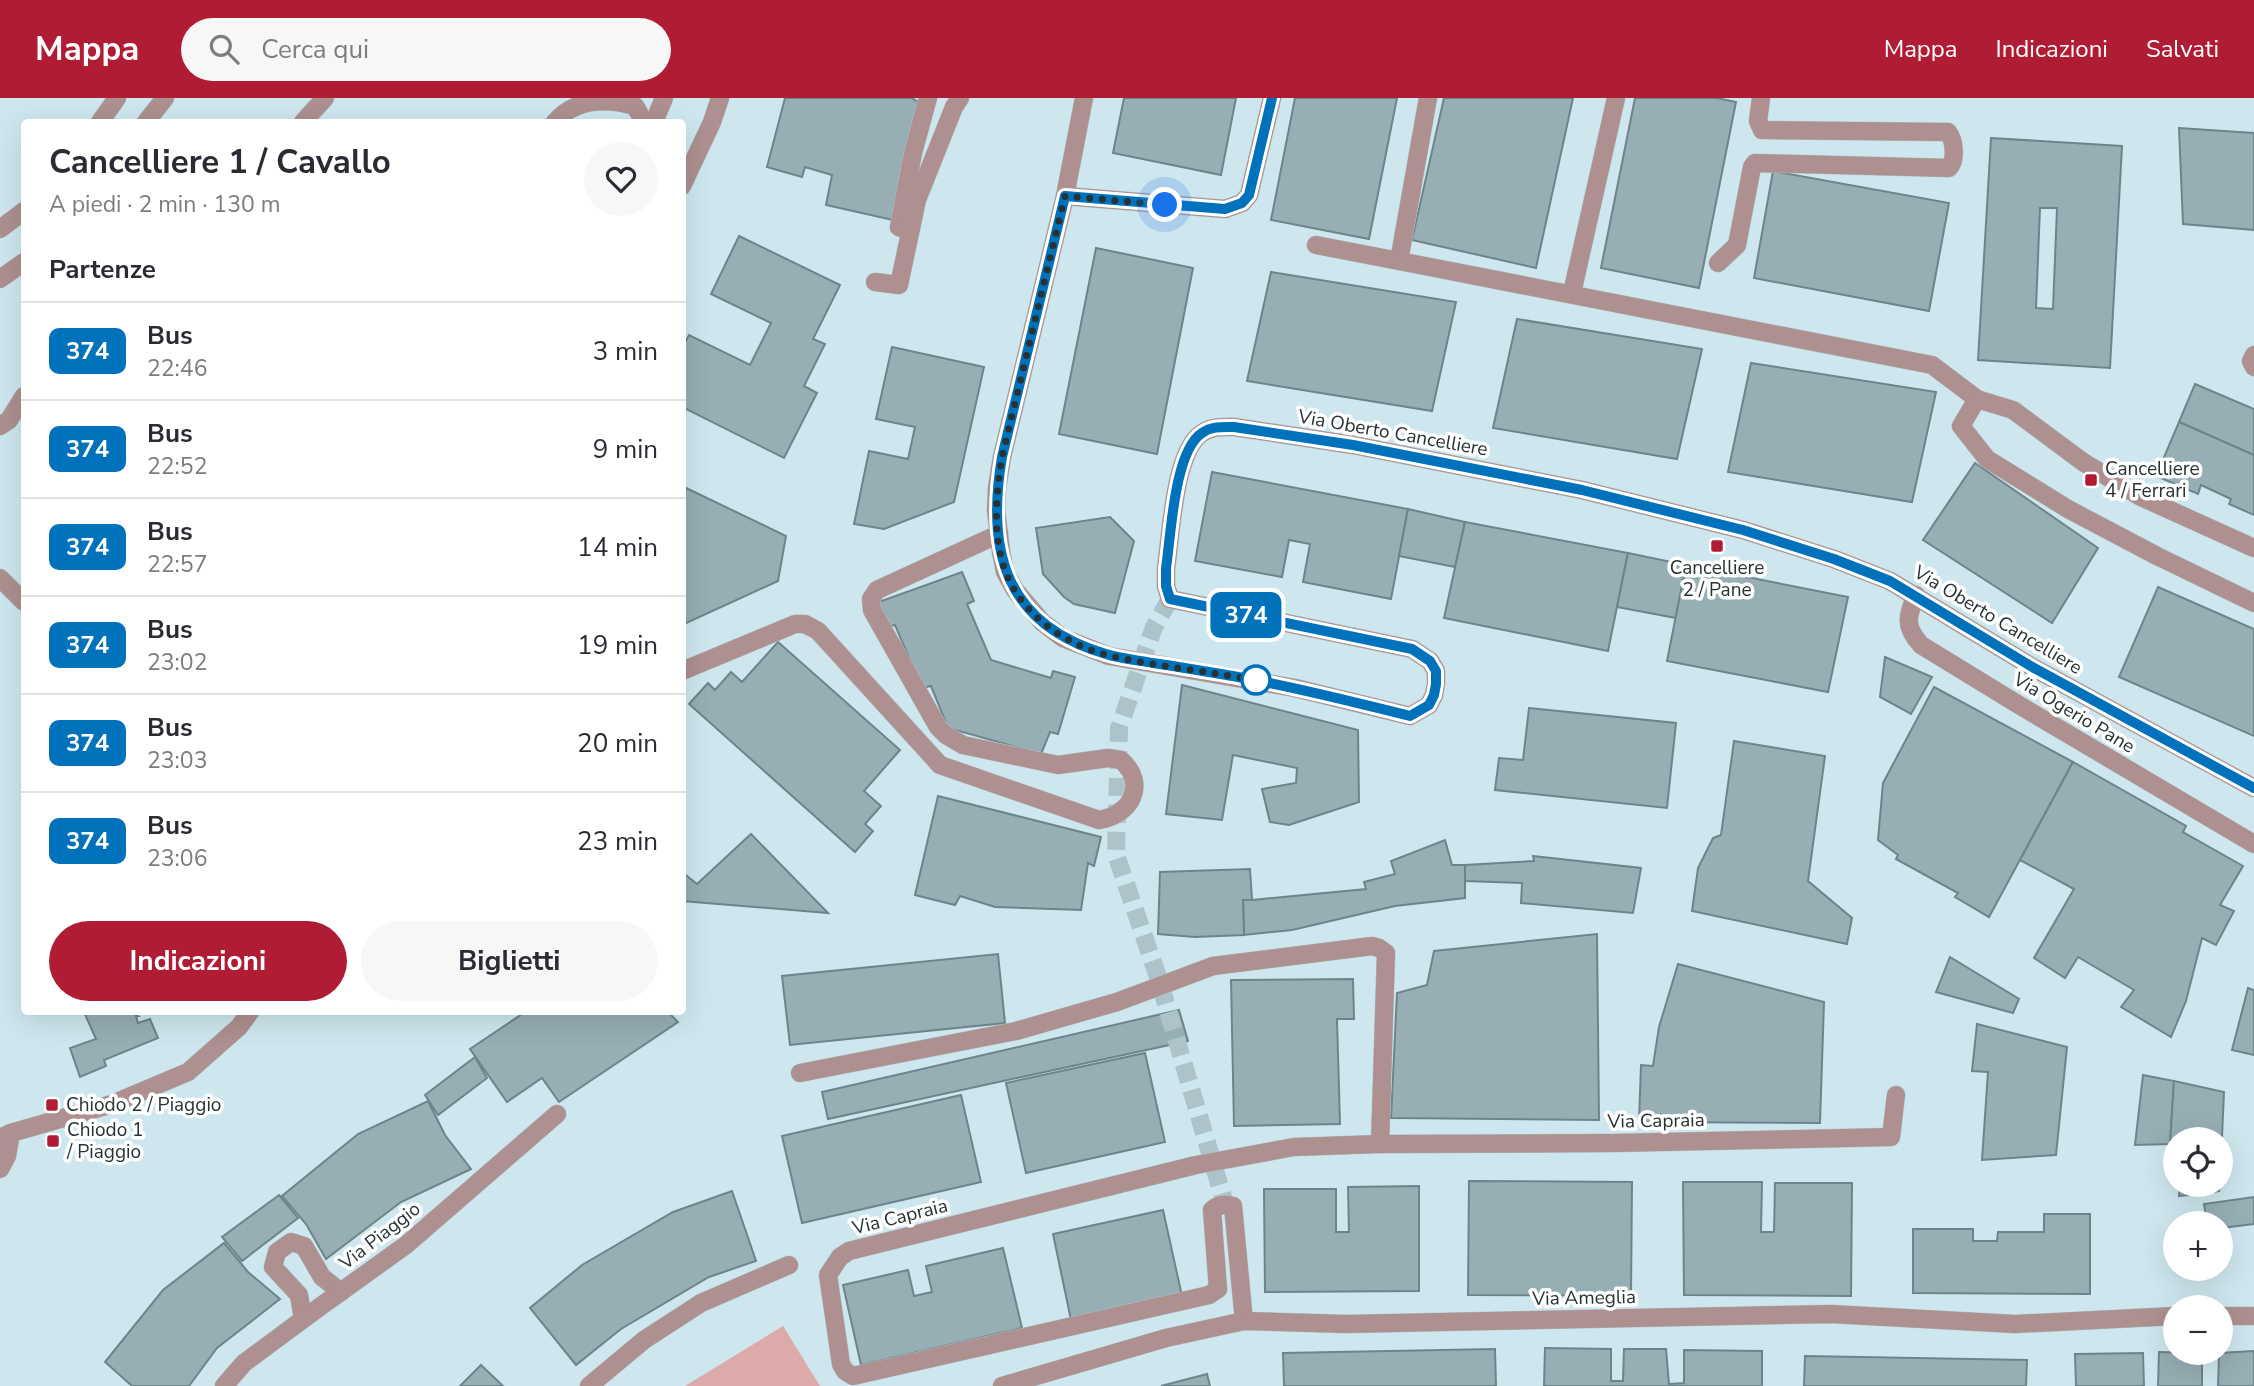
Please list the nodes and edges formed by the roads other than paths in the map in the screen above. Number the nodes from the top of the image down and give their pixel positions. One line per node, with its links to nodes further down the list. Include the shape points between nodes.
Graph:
1 (117, 98): 13 (street)
2 (165, 98): 14 (street)
3 (325, 98): 15 (street)
4 (664, 98): 18 (street)
5 (720, 98): 19 (street)
6 (928, 98): 22 (street, via 899,226 904,231)
7 (960, 98): 22 (street, via 917,200)
8 (1084, 98): 20 (street, Via Oberto Cancelliere)
9 (1272, 98): 20 (street, via 1249,195 1242,203 1225,209)
10 (1428, 98): 25 (street)
11 (1616, 98): 30 (street)
12 (1761, 98): 26 (street, via 1758,121 1762,130 1948,132 1953,141 1953,163 1949,168 1755,163 1737,245)
13 (102, 119)
14 (148, 119)
15 (306, 119)
16 (558, 119): 17 (street, via 572,107 603,99 635,106)
17 (643, 119)
18 (655, 119)
19 (686, 177)
20 (1065, 196): 36 (street, Via Oberto Cancelliere, via 1002,457 996,488)
21 (21, 213): 23 (street)
22 (912, 224): 29 (street, via 899,285)
23 (0, 229)
24 (1316, 245): 25 (street)
25 (1399, 261): 30 (street)
26 (1718, 263)
27 (21, 264): 28 (street)
28 (0, 279)
29 (874, 282)
30 (1572, 293): 33 (street, via 1932,365)
31 (2254, 355): 32 (street, via 2250,362)
32 (2254, 367)
33 (1977, 399): 37 (street, via 2013,410 2083,462 2141,497); 41 (street, via 1961,426 1987,459 2068,509)
34 (21, 401): 35 (street)
35 (0, 426)
36 (999, 534): 39 (street, Via Oberto Cancelliere, via 1005,572 1015,590 1042,622 1063,638 1109,656 1295,688 1410,716 1429,705 1436,684 1430,661 1412,649 1170,599 1166,568 1177,488 1182,462 1201,433 1214,427 1234,427 1582,490 1743,530 1834,559); 42 (street, via 877,590 870,599 872,610 938,727 954,741 1058,765 1121,760 1133,775 1133,797 1114,816 1099,820 940,765 818,631 805,624 795,624)
37 (2254, 548)
38 (0, 578): 40 (street)
39 (1916, 595): 43 (street, Via Oberto Cancelliere, via 2034,668); 44 (street, Via Ogerio Pane, via 1908,625 1921,645)
40 (21, 599)
41 (2254, 603)
42 (686, 669)
43 (2254, 788)
44 (2254, 844)
45 (248, 1015): 49 (street, via 188,1072 112,1104)
46 (800, 1073): 50 (street, via 1016,1031 1117,1002 1213,966 1372,946 1386,953)
47 (1896, 1096): 50 (street, Via Capraia, via 1891,1137)
48 (557, 1114): 53 (street, Via Piaggio, via 406,1245)
49 (6, 1136): 51 (street, via 8,1156)
50 (1380, 1143): 58 (street, Via Capraia, via 1294,1147 1196,1165 849,1251 828,1276 841,1364 853,1376 1209,1295 1218,1289 1212,1209 1226,1204 1233,1206)
51 (0, 1169)
52 (789, 1265): 60 (street, via 701,1303 645,1340)
53 (341, 1292): 57 (street, Via Piaggio); 57 (street, via 322,1277 304,1246 290,1242 277,1252 273,1267 299,1295)
54 (2163, 1316): 58 (street, Via Ameglia, via 2015,1324 1831,1314 1346,1324)
55 (2233, 1316): 56 (street)
56 (2254, 1316)
57 (303, 1319): 59 (street, Via Piaggio, via 244,1363)
58 (1244, 1321): 61 (street, Via Ameglia, via 1166,1338)
59 (224, 1386)
60 (589, 1386)
61 (1002, 1386)

